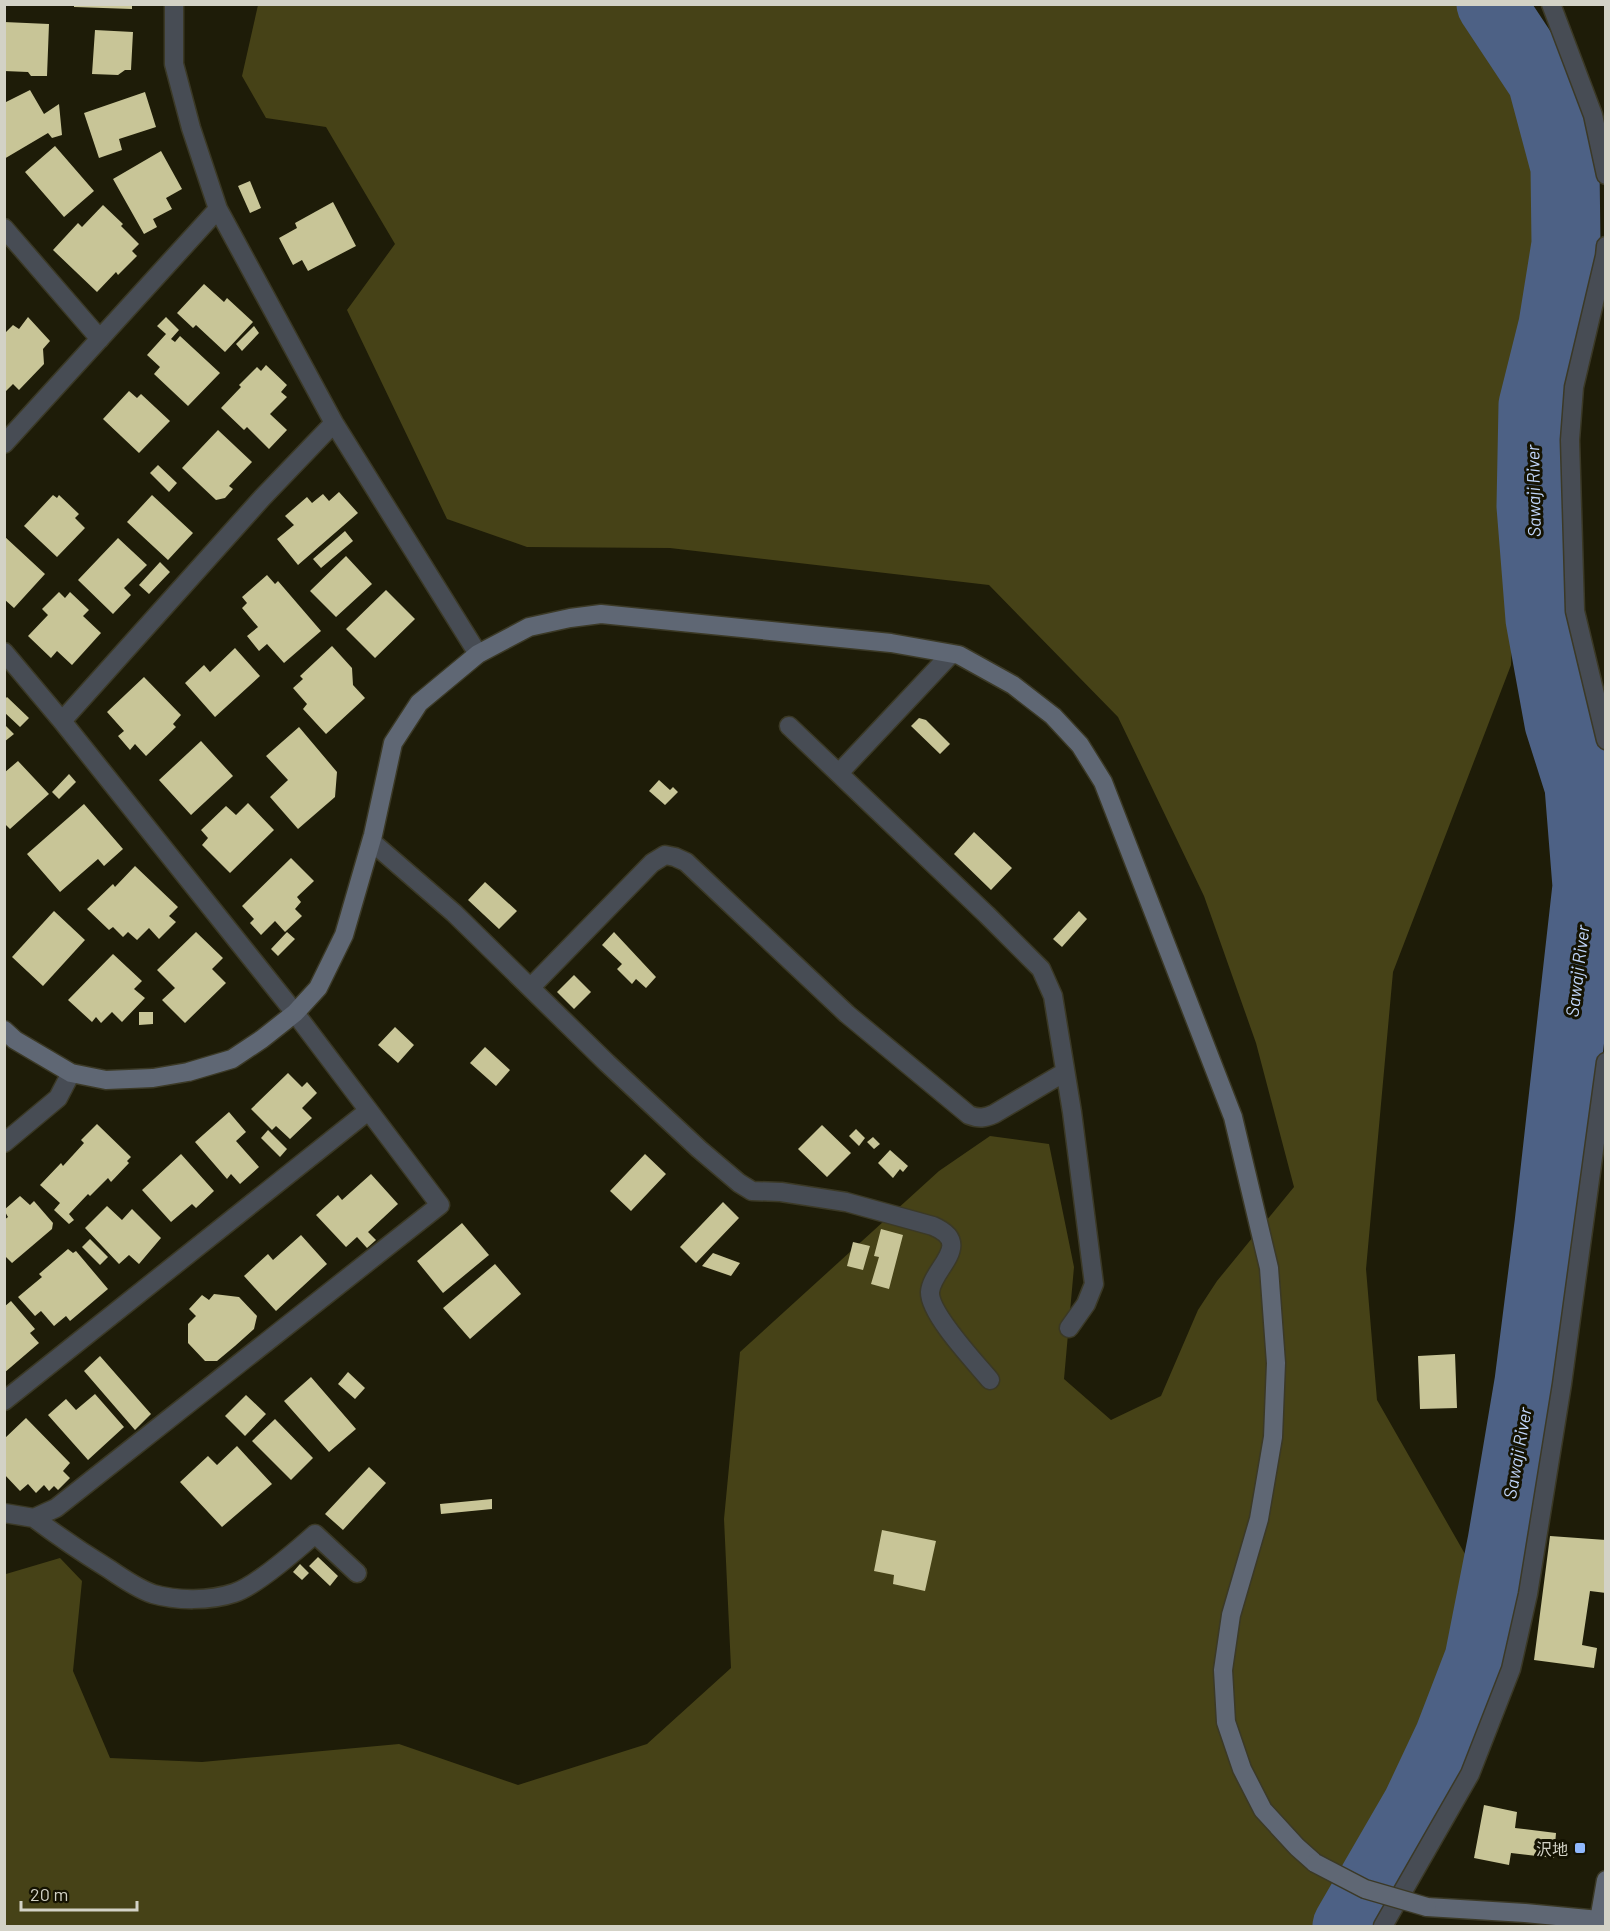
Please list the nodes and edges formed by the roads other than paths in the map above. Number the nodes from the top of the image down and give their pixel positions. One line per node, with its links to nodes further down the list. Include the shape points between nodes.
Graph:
1 (174, 4): 4 (street, via 174,64)
2 (1551, 4): 3 (street, via 1593,115)
3 (1605, 175)
4 (218, 209): 7 (street); 8 (street)
5 (4, 228): 7 (street)
6 (1605, 246): 15 (street, via 1574,387 1570,440 1575,611)
7 (99, 339): 9 (street)
8 (334, 423): 11 (street); 13 (street)
9 (4, 444)
10 (4, 652): 13 (street)
11 (478, 654): 12 (street, via 529,627 601,614 891,643); 17 (street, via 419,703 393,743)
12 (951, 654): 16 (street); 33 (street, bridge, via 1012,686 1053,716 1080,744 1103,782 1233,1117 1269,1268 1276,1363 1273,1437 1259,1519 1231,1615 1223,1670 1226,1722 1242,1769 1263,1810 1297,1847 1315,1863 1365,1889 1427,1907 1526,1913)
13 (62, 721): 19 (street)
14 (789, 726): 16 (street)
15 (1605, 740)
16 (839, 773): 22 (street, via 1041,969 1053,996)
17 (372, 842): 18 (street); 19 (street, via 344,935 318,988)
18 (531, 987): 22 (street, via 664,855 686,862 847,1014 969,1115 985,1118 994,1114); 27 (street, via 691,1142 752,1191 846,1202 945,1231 951,1241 950,1255 930,1292 934,1306 950,1333)
19 (294, 1012): 23 (street, via 232,1059 189,1072 105,1080); 24 (street)
20 (4, 1030): 23 (street)
21 (1605, 1062): 34 (street, via 1562,1384 1528,1594 1511,1669 1470,1774)
22 (1065, 1072): 26 (street, via 1095,1284)
23 (71, 1073): 25 (street, via 58,1098)
24 (368, 1111): 28 (street); 30 (street, via 440,1205 57,1508)
25 (4, 1143)
26 (1069, 1328)
27 (990, 1380)
28 (4, 1401)
29 (4, 1513): 30 (street)
30 (34, 1518): 31 (street, via 122,1577 152,1593 174,1598 212,1598 236,1592 315,1534)
31 (357, 1573)
32 (1605, 1880): 33 (street)
33 (1598, 1923)
34 (1383, 1926)

